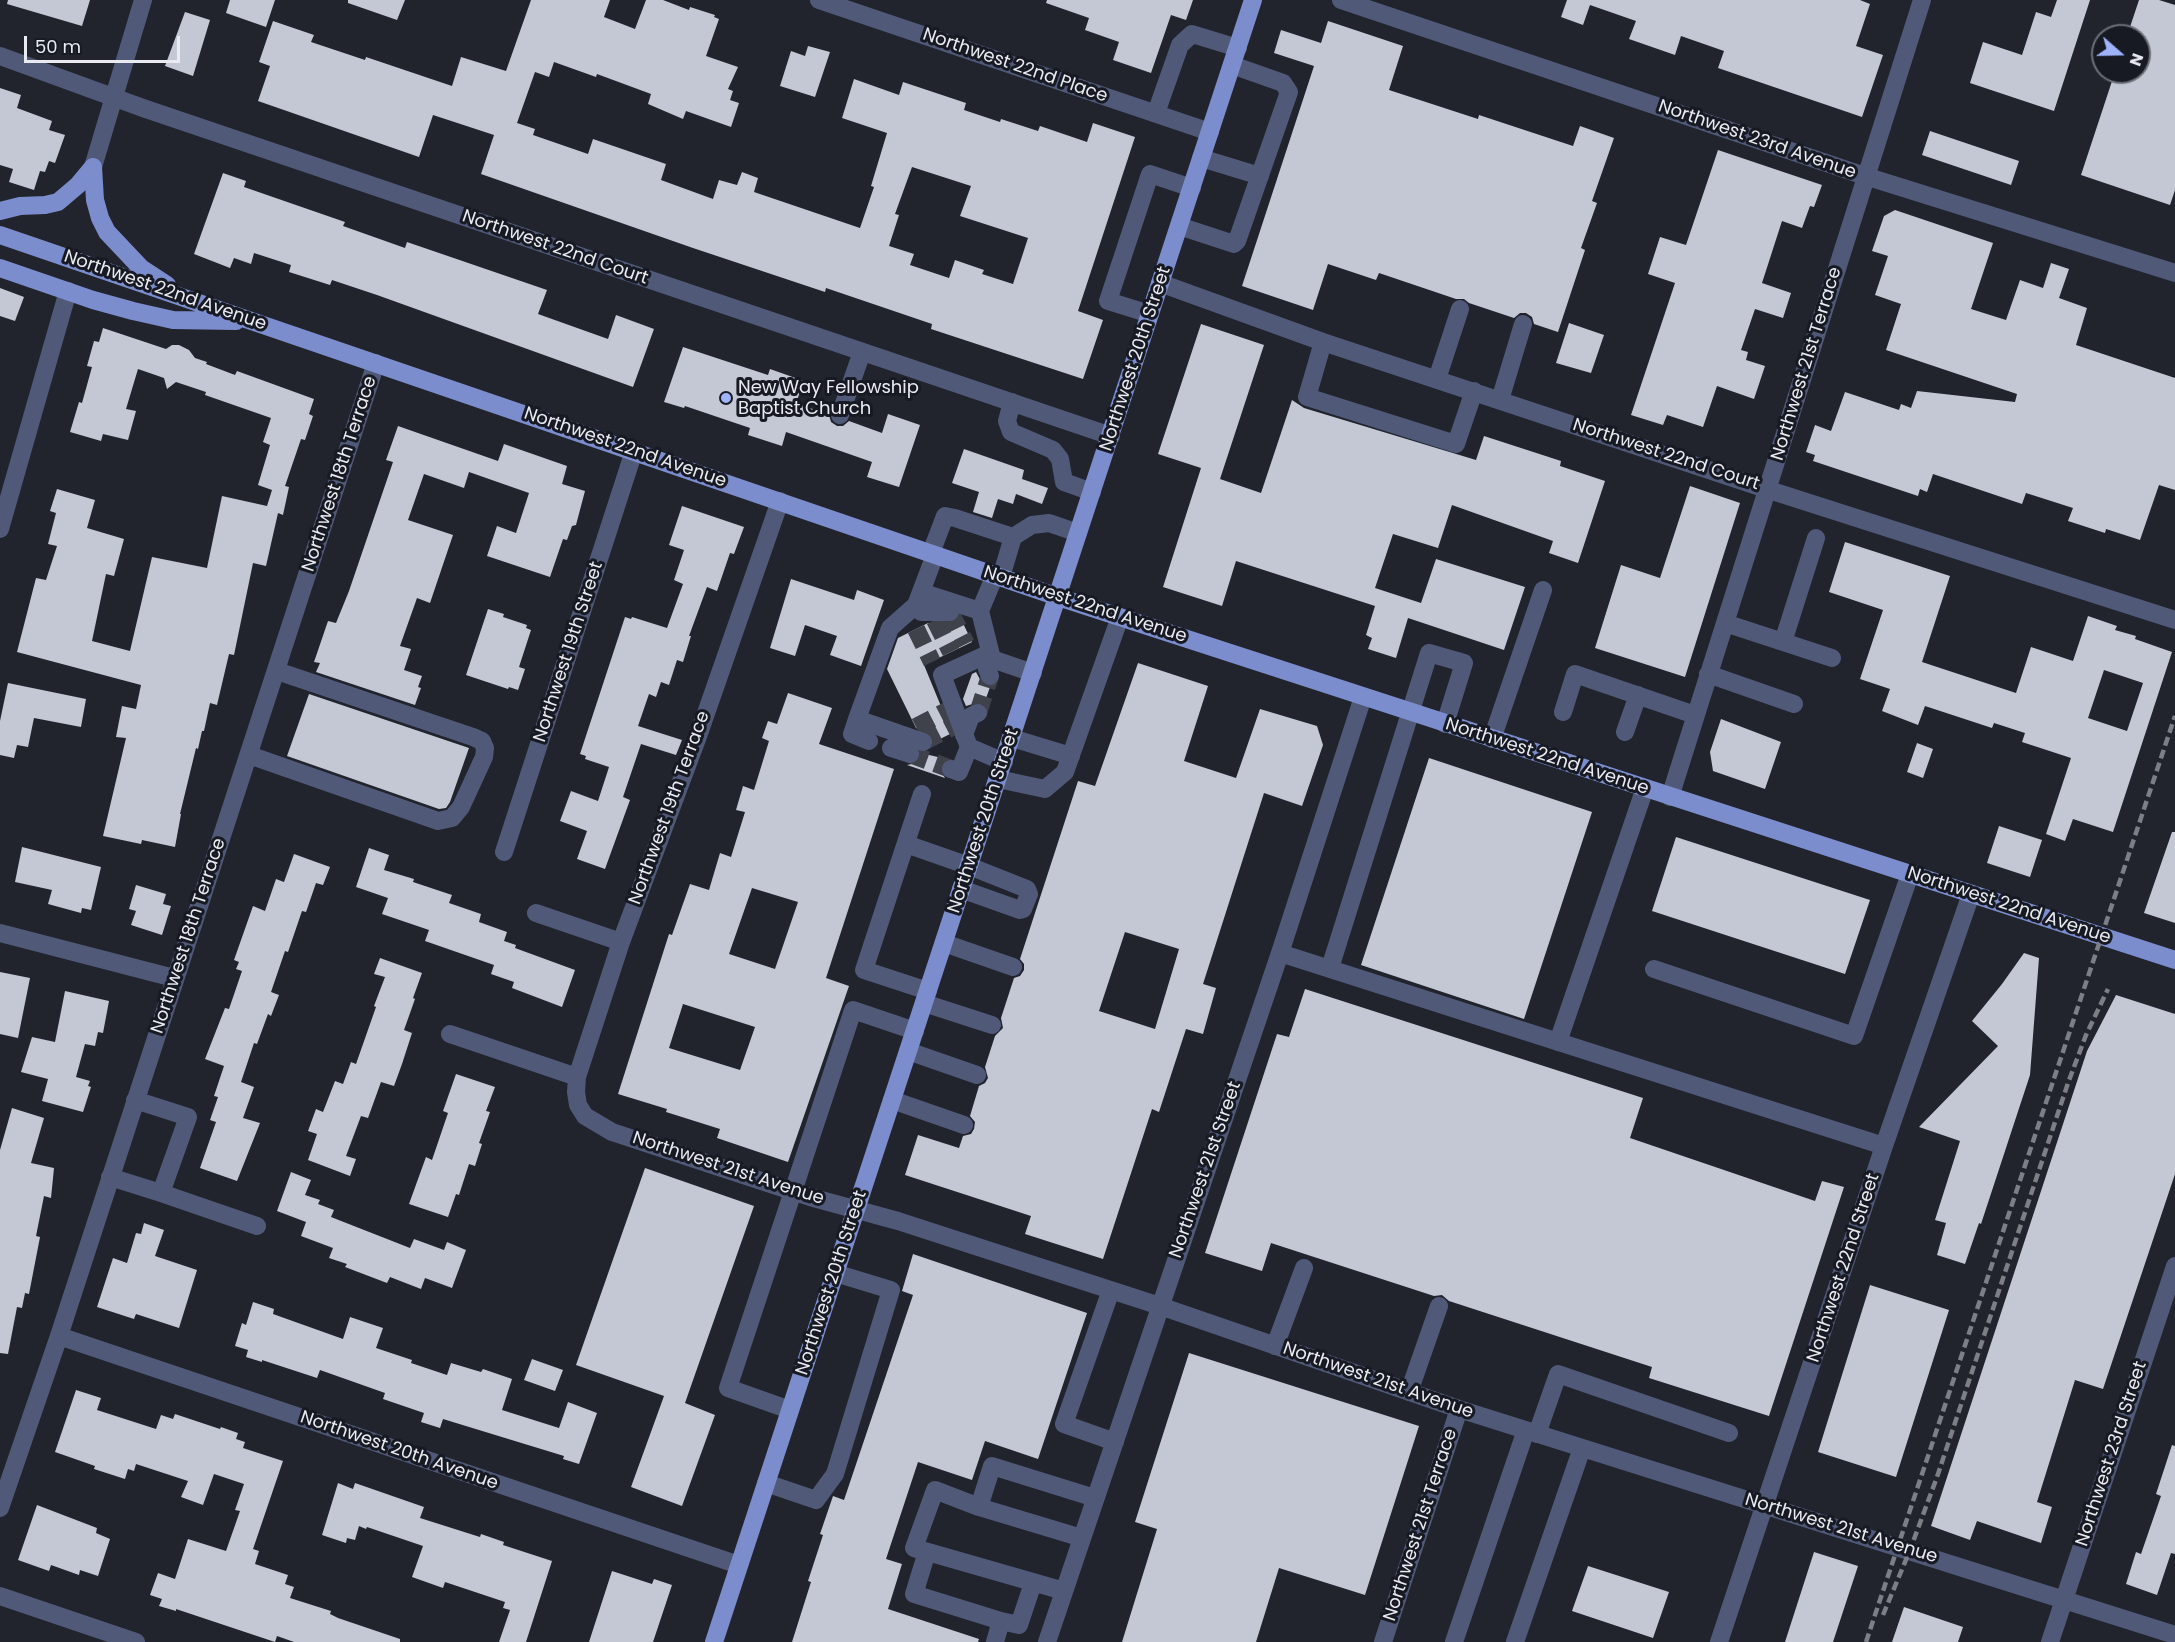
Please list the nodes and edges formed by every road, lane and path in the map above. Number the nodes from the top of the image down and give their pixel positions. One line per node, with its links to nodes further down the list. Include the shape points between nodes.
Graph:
1 (143, 0): 8 (street)
2 (819, 0): 9 (street, Northwest 22nd Place)
3 (1253, 0): 7 (main road, Northwest 20th Street)
4 (1341, 0): 14 (street, Northwest 23rd Avenue)
5 (1922, 0): 14 (street, Northwest 21st Terrace)
6 (0, 56): 8 (street, Northwest 22nd Court)
7 (1235, 57): 9 (street, via 1192,34 1180,45); 10 (main road, Northwest 20th Street); 13 (street, via 1283,83 1289,92)
8 (114, 97): 12 (street); 29 (street, Northwest 22nd Court)
9 (1156, 113): 10 (street, Northwest 22nd Place)
10 (1210, 132): 11 (main road, Northwest 20th Street)
11 (1202, 158): 13 (street); 15 (main road, Northwest 20th Street)
12 (93, 167): 16 (main road, via 58,202); 23 (main road, via 95,200 107,232 141,267)
13 (1260, 176): 17 (street, via 1234,244)
14 (1865, 176): 20 (street, Northwest 23rd Avenue); 38 (street, Northwest 21st Terrace)
15 (1192, 188): 17 (main road, Northwest 20th Street); 25 (street, via 1150,174 1111,290 1108,301)
16 (0, 211)
17 (1179, 226): 21 (main road, Northwest 20th Street)
18 (0, 235): 23 (main road, Northwest 22nd Avenue)
19 (0, 268): 22 (main road)
20 (2175, 273)
21 (1160, 283): 25 (main road, Northwest 20th Street); 28 (street, Northwest 22nd Court)
22 (68, 291): 26 (main road, via 173,320); 41 (street)
23 (186, 298): 26 (main road, Northwest 22nd Avenue)
24 (1460, 309): 31 (street)
25 (1150, 314): 36 (main road, Northwest 20th Street)
26 (251, 321): 30 (main road, Northwest 22nd Avenue)
27 (1524, 324): 33 (street)
28 (1323, 342): 31 (street, Northwest 22nd Court); 32 (street, via 1307,397 1456,444)
29 (862, 352): 34 (street, Northwest 22nd Court); 35 (street)
30 (376, 363): 37 (main road, Northwest 22nd Avenue); 57 (street, Northwest 18th Terrace)
31 (1437, 379): 32 (street, Northwest 22nd Court)
32 (1474, 391): 33 (street, Northwest 22nd Court)
33 (1500, 400): 38 (street, Northwest 22nd Court)
34 (1012, 402): 36 (street, Northwest 22nd Court); 39 (street, via 1007,421 1011,432 1053,450 1060,459 1064,482)
35 (840, 415)
36 (1111, 436): 39 (main road, Northwest 20th Street)
37 (634, 452): 40 (main road, Northwest 22nd Avenue); 82 (street, Northwest 19th Street)
38 (1769, 490): 52 (street, Northwest 22nd Court); 53 (street, Northwest 21st Terrace)
39 (1092, 492): 42 (main road, Northwest 20th Street)
40 (780, 501): 45 (main road, Northwest 22nd Avenue); 89 (street, Northwest 19th Terrace)
41 (0, 529)
42 (1078, 534): 43 (street, via 1049,523 1032,525); 48 (main road, Northwest 20th Street)
43 (1013, 537): 45 (street, via 945,516); 46 (street)
44 (1816, 538): 54 (street)
45 (933, 554): 46 (main road, Northwest 22nd Avenue); 50 (street)
46 (998, 576): 48 (main road, Northwest 22nd Avenue); 49 (street)
47 (1544, 590): 71 (street)
48 (1058, 597): 51 (main road, Northwest 22nd Avenue); 58 (main road, Northwest 20th Street)
49 (980, 611): 50 (street); 56 (street)
50 (927, 612): 66 (street, via 890,628)
51 (1120, 617): 61 (main road, Northwest 22nd Avenue); 75 (street)
52 (2175, 620)
53 (1725, 623): 54 (street); 59 (street, Northwest 21st Terrace)
54 (1783, 642): 55 (street)
55 (1832, 658)
56 (969, 663): 58 (street); 67 (street)
57 (277, 671): 74 (street, Northwest 18th Terrace); 74 (street, via 473,737 482,741 484,757 461,807 452,818 438,821)
58 (1033, 673): 70 (main road, Northwest 20th Street)
59 (1708, 674): 62 (street); 65 (street, Northwest 21st Terrace)
60 (1638, 695): 64 (street, via 1575,674); 65 (street); 69 (street)
61 (1363, 697): 63 (main road, Northwest 22nd Avenue); 91 (street, Northwest 21st Street)
62 (1794, 704)
63 (1410, 712): 68 (main road, Northwest 22nd Avenue); 68 (street, via 1429,652 1464,663); 94 (street)
64 (1563, 712)
65 (1695, 715): 80 (street, Northwest 21st Terrace)
66 (857, 718): 72 (street, via 852,734); 73 (street)
67 (963, 721): 76 (street, via 959,772); 77 (street)
68 (1445, 724): 71 (main road, Northwest 22nd Avenue)
69 (1625, 732)
70 (1012, 738): 75 (street); 77 (main road, Northwest 20th Street)
71 (1492, 739): 78 (main road, Northwest 22nd Avenue)
72 (869, 741)
73 (908, 741)
74 (249, 755): 96 (street, Northwest 18th Terrace)
75 (1071, 756): 77 (street, via 1065,772 1045,789)
76 (951, 769)
77 (1001, 771): 83 (main road, Northwest 20th Street)
78 (1645, 788): 80 (main road, Northwest 22nd Avenue); 101 (street)
79 (922, 794): 81 (street)
80 (1670, 796): 84 (main road, Northwest 22nd Avenue)
81 (906, 844): 83 (street); 97 (street, via 864,970)
82 (504, 852)
83 (969, 866): 85 (main road, Northwest 20th Street); 85 (street, via 1027,890 1026,903 1020,910)
84 (1910, 874): 86 (main road, Northwest 22nd Avenue); 95 (street, via 1854,1036)
85 (961, 889): 90 (main road, Northwest 20th Street)
86 (1971, 894): 92 (main road, Northwest 22nd Avenue); 109 (street, Northwest 22nd Street)
87 (536, 913): 89 (street)
88 (0, 933): 96 (street)
89 (621, 942): 104 (street, Northwest 19th Terrace)
90 (944, 943): 93 (street); 97 (main road, Northwest 20th Street)
91 (1280, 953): 94 (street); 119 (street, Northwest 21st Street)
92 (2175, 960)
93 (1013, 967)
94 (1330, 968): 101 (street)
95 (1654, 969)
96 (174, 978): 105 (street, Northwest 18th Terrace)
97 (926, 997): 98 (street); 99 (main road, Northwest 20th Street)
98 (992, 1025)
99 (915, 1030): 102 (main road, Northwest 20th Street); 111 (street, via 853,1010)
100 (450, 1034): 104 (street)
101 (1558, 1042): 109 (street)
102 (908, 1051): 103 (street); 106 (main road, Northwest 20th Street)
103 (977, 1075)
104 (577, 1077): 107 (street, Northwest 19th Terrace, via 577,1098)
105 (135, 1100): 110 (street, Northwest 18th Terrace); 112 (street, via 188,1117)
106 (892, 1100): 108 (street); 113 (main road, Northwest 20th Street)
107 (585, 1116): 111 (street, Northwest 21st Avenue, via 612,1131)
108 (964, 1125)
109 (1884, 1146): 133 (street, Northwest 22nd Street)
110 (110, 1177): 112 (street); 122 (street, Northwest 18th Terrace)
111 (794, 1192): 113 (street, Northwest 21st Avenue); 126 (street, via 728,1388)
112 (161, 1193): 114 (street)
113 (856, 1210): 117 (main road, Northwest 20th Street); 118 (street, Northwest 21st Avenue)
114 (257, 1226)
115 (2175, 1266): 121 (street, Northwest 23rd Street)
116 (1304, 1268): 123 (street)
117 (835, 1273): 126 (main road, Northwest 20th Street); 131 (street, via 891,1290 835,1474 816,1500)
118 (1111, 1290): 119 (street, Northwest 21st Avenue); 129 (street, via 1064,1424)
119 (1160, 1306): 123 (street, Northwest 21st Avenue); 129 (street, Northwest 21st Street)
120 (1439, 1306): 124 (street)
121 (2167, 1319): 142 (street, Northwest 23rd Street)
122 (59, 1336): 135 (street, Northwest 18th Terrace); 138 (street, Northwest 20th Avenue)
123 (1275, 1346): 124 (street, Northwest 21st Avenue)
124 (1409, 1392): 125 (street, Northwest 21st Avenue)
125 (1459, 1409): 127 (street, Northwest 21st Avenue); 149 (street, Northwest 21st Terrace)
126 (790, 1410): 131 (main road, Northwest 20th Street)
127 (1532, 1432): 128 (street, via 1558,1374); 130 (street, Northwest 21st Avenue); 150 (street)
128 (1729, 1433)
129 (1115, 1442): 132 (street, Northwest 21st Street)
130 (1582, 1448): 133 (street, Northwest 21st Avenue); 151 (street)
131 (766, 1484): 138 (main road, Northwest 20th Street)
132 (1095, 1498): 134 (street, via 993,1466); 136 (street, Northwest 21st Street)
133 (1764, 1506): 142 (street, Northwest 21st Avenue); 152 (street, Northwest 22nd Street)
134 (979, 1507): 136 (street); 137 (street, via 935,1490 914,1548)
135 (0, 1508)
136 (1082, 1538): 140 (street, Northwest 21st Street)
137 (927, 1552): 139 (street); 143 (street, via 914,1594)
138 (739, 1565): 146 (main road, Northwest 20th Street)
139 (1033, 1582): 140 (street); 143 (street, via 1019,1625)
140 (1064, 1591): 148 (street, Northwest 21st Street)
141 (0, 1596): 145 (street)
142 (2064, 1598): 144 (street, Northwest 21st Avenue); 153 (street, Northwest 23rd Street)
143 (1001, 1621): 147 (street)
144 (2175, 1635)
145 (136, 1642)
146 (714, 1642)
147 (995, 1642)
148 (1047, 1642)
149 (1383, 1642)
150 (1454, 1642)
151 (1515, 1642)
152 (1719, 1642)
153 (2050, 1642)

